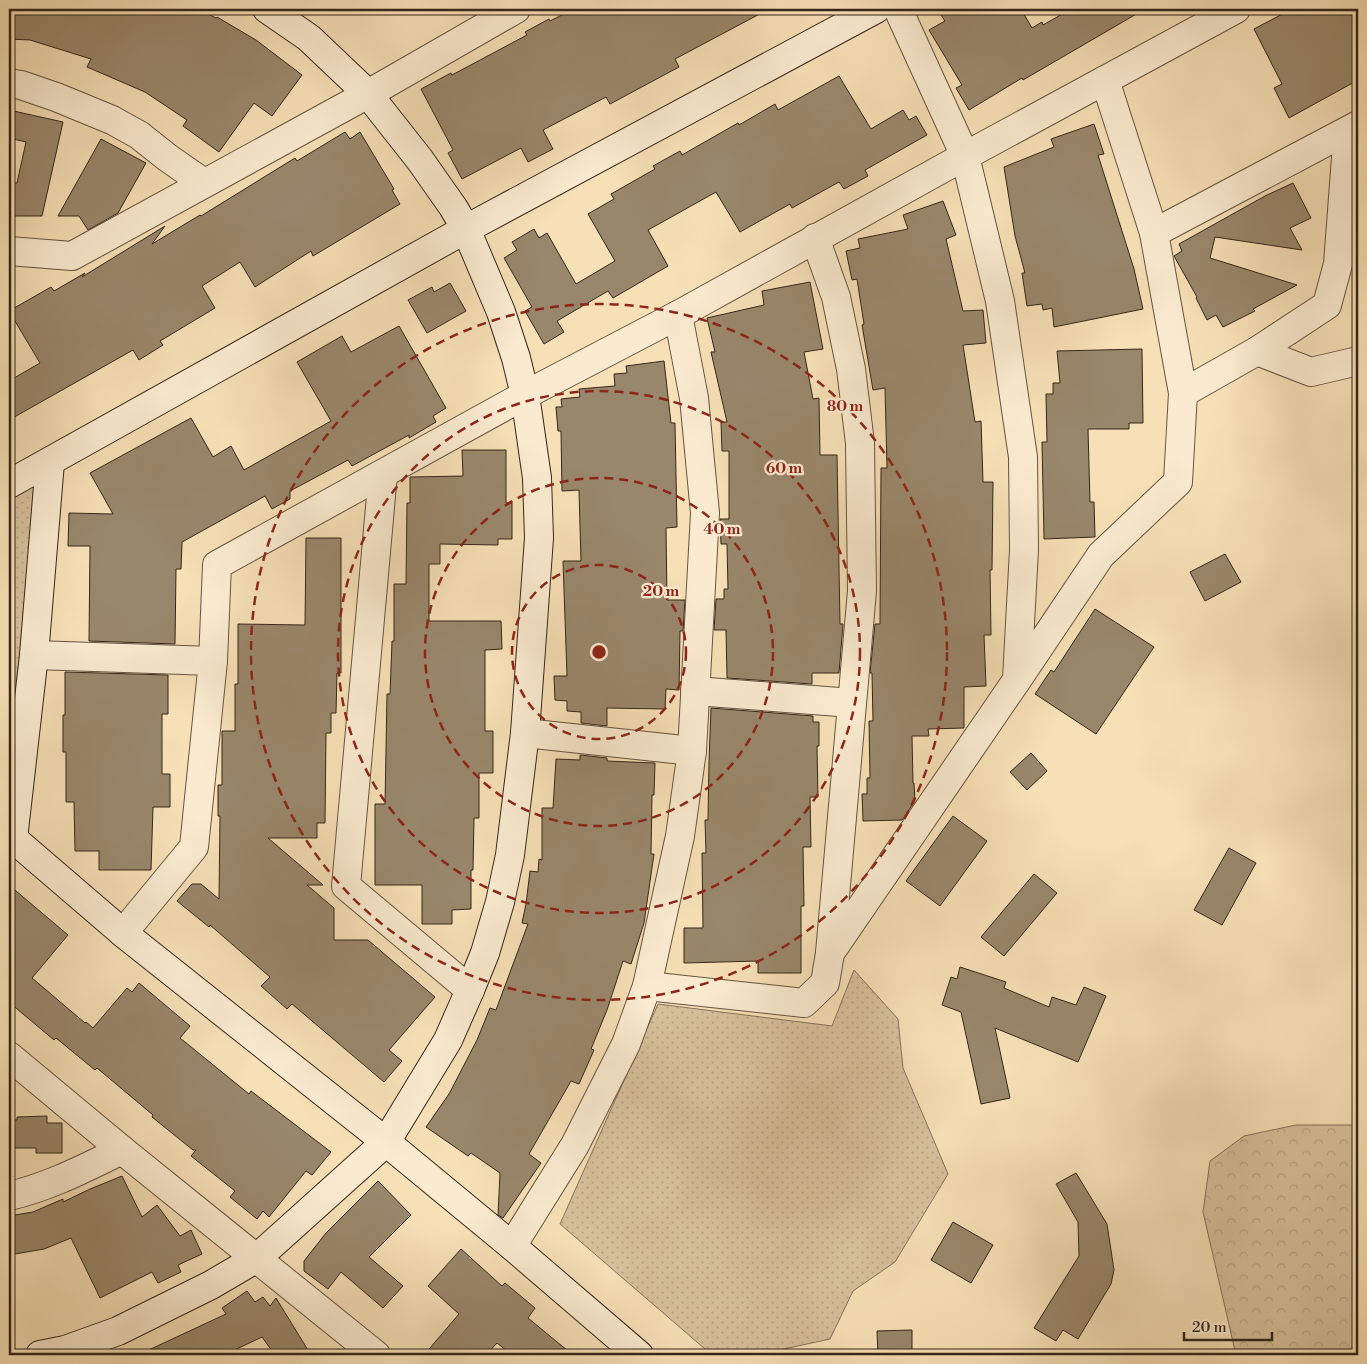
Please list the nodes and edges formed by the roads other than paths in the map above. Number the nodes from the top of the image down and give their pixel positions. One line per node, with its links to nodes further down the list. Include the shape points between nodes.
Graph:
1 (267, 9): 8 (street, via 309,38)
2 (515, 9): 8 (street)
3 (876, 9): 12 (street)
4 (898, 9): 10 (street)
5 (1236, 9): 6 (street)
6 (1105, 80): 10 (street); 13 (street)
7 (9, 83): 11 (street, via 56,96 112,120 139,135)
8 (368, 94): 11 (street); 12 (street, via 420,160)
9 (1353, 128): 13 (street); 17 (street, via 1338,264 1327,305)
10 (965, 156): 14 (street); 26 (street, via 1000,301 1023,457 1024,550)
11 (204, 183): 15 (street, via 72,256)
12 (466, 229): 20 (street, via 501,312); 21 (street)
13 (1154, 233): 19 (street)
14 (815, 238): 16 (street); 28 (street, via 836,297 851,369 860,443 862,591)
15 (9, 251)
16 (678, 314): 20 (street); 27 (street, via 694,398 705,513)
17 (1257, 351): 18 (street, via 1312,372); 19 (street)
18 (1358, 361)
19 (1183, 393): 26 (street, via 1178,482 1101,555)
20 (525, 395): 22 (street); 29 (street, via 537,478 539,538)
21 (50, 462): 23 (street); 24 (street)
22 (383, 474): 25 (street, via 217,565); 35 (street, via 346,886)
23 (9, 484)
24 (34, 655): 25 (street); 31 (street)
25 (213, 661): 32 (street, via 194,847)
26 (1017, 680): 33 (street)
27 (695, 691): 28 (street); 30 (street)
28 (852, 703): 33 (street)
29 (525, 733): 30 (street); 35 (street, via 510,855 500,902)
30 (692, 751): 34 (street, via 680,836)
31 (11, 837): 32 (street)
32 (123, 933): 37 (street)
33 (830, 953): 34 (street, via 825,983 804,1003)
34 (647, 986): 40 (street, via 626,1044 575,1145)
35 (470, 990): 37 (street, via 448,1040)
36 (9, 1056): 38 (street)
37 (386, 1142): 40 (street); 41 (street)
38 (122, 1150): 39 (street, via 73,1174); 41 (street)
39 (9, 1196)
40 (512, 1246): 44 (street)
41 (257, 1258): 42 (street, via 211,1285 118,1331 65,1350); 43 (street)
42 (40, 1355)
43 (376, 1355)
44 (639, 1355)

